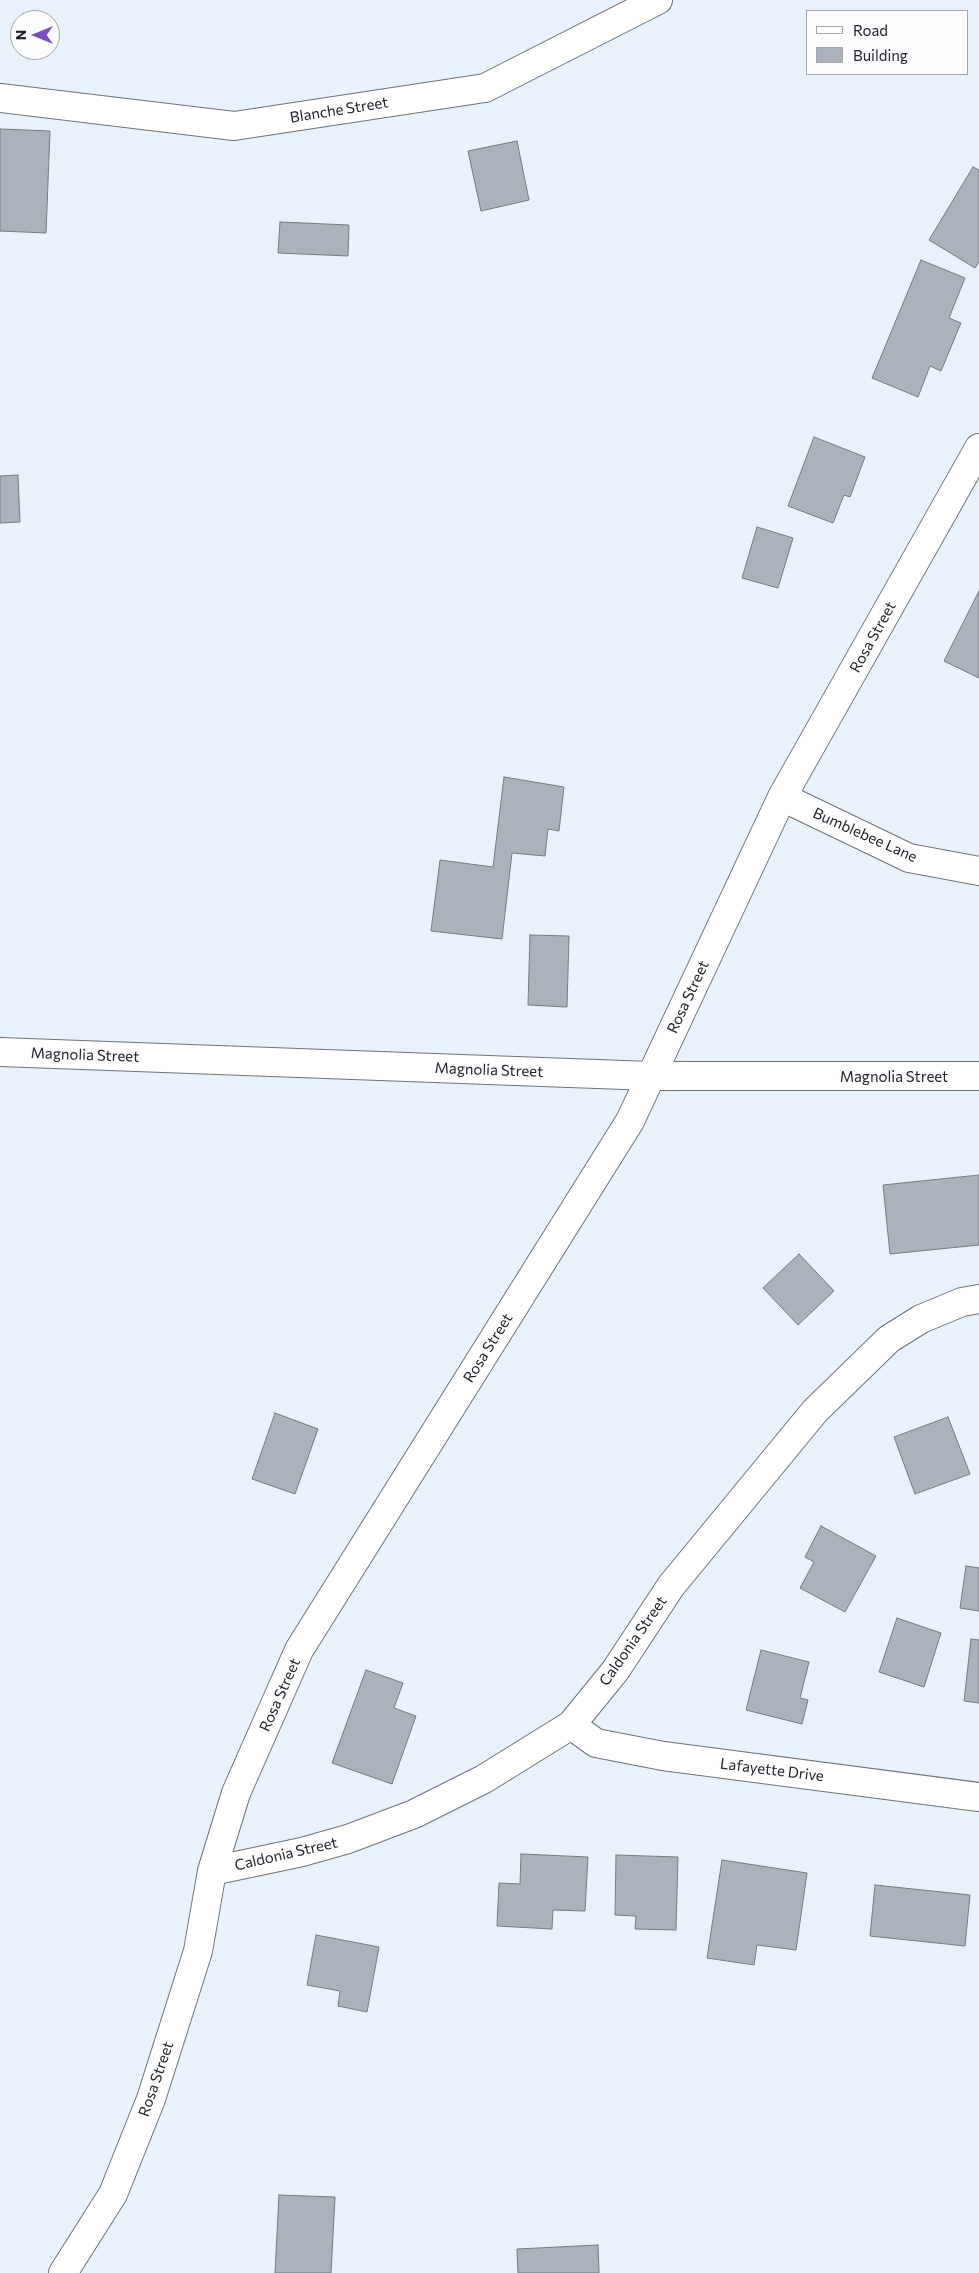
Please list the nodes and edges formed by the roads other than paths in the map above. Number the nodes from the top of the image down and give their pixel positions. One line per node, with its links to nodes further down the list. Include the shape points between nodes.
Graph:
1 (658, 0): 2 (street, Blanche Street, via 485,88 234,126)
2 (0, 98)
3 (979, 448): 4 (street, Rosa Street)
4 (782, 797): 5 (street, Bumblebee Lane, via 909,858); 7 (street, Rosa Street)
5 (979, 871)
6 (0, 1052): 7 (street, Magnolia Street)
7 (651, 1076): 8 (street, Magnolia Street); 12 (street, Rosa Street, via 630,1121 299,1650 236,1793)
8 (979, 1076)
9 (979, 1299): 10 (street, Caldonia Street, via 962,1302 921,1319 889,1339 815,1412 672,1586 615,1671)
10 (571, 1725): 11 (street, Lafayette Drive, via 596,1744 663,1756); 12 (street, Caldonia Street, via 484,1779 414,1814 320,1847)
11 (979, 1797)
12 (212, 1871): 13 (street, Rosa Street, via 198,1951 150,2099 113,2194)
13 (63, 2273)

